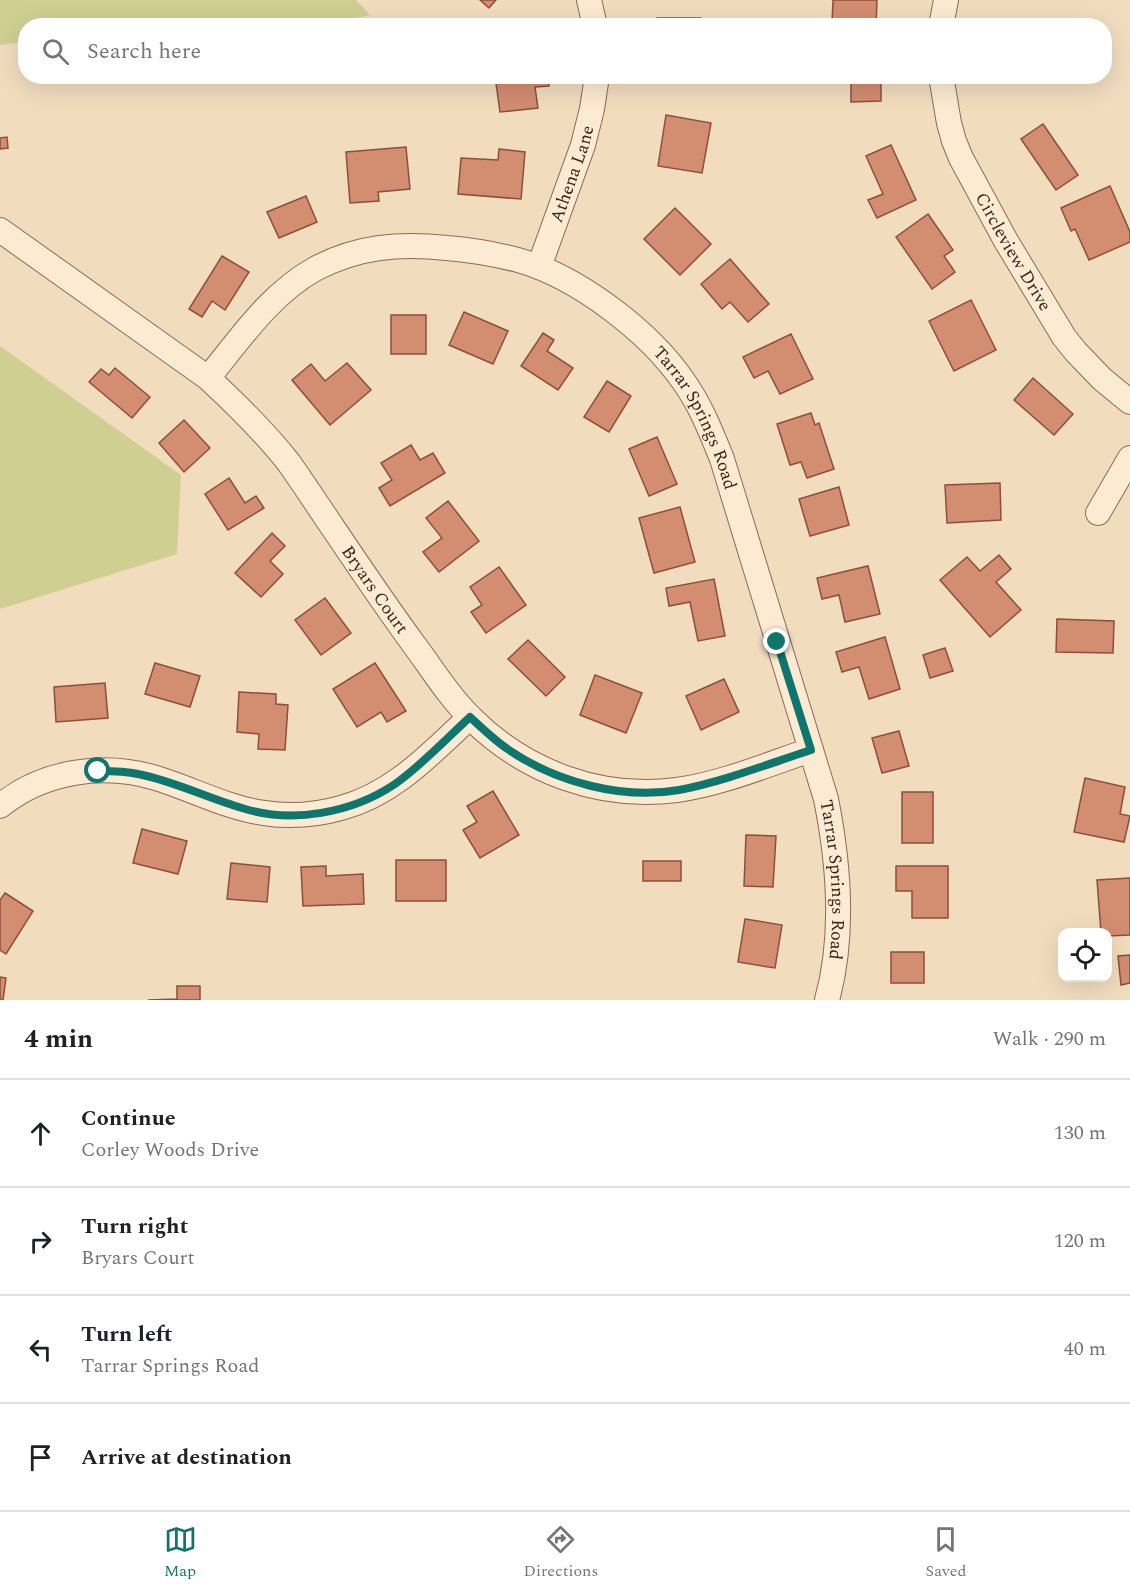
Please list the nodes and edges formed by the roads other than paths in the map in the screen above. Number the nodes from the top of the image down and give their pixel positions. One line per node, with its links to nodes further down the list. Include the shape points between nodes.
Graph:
1 (590, 0): 3 (street)
2 (946, 0): 4 (street)
3 (593, 18)
4 (943, 18)
5 (596, 84): 8 (street, Athena Lane, via 583,146)
6 (943, 84): 10 (street, Circleview Drive, via 954,141 1006,241 1064,337 1102,379)
7 (0, 230): 9 (street, Bryars Court)
8 (539, 267): 9 (street, Tarrar Springs Road, via 478,251 418,245 355,253 316,269 282,293); 14 (street, Tarrar Springs Road, via 578,286 645,336 673,366 706,420 722,459)
9 (208, 378): 13 (street, Bryars Court, via 290,465 393,616)
10 (1130, 402)
11 (1130, 458): 12 (street)
12 (1098, 513)
13 (470, 717): 14 (street, Bryars Court, via 509,750 543,770 599,788 638,792 716,782); 15 (street, via 394,784 360,802 322,813 263,813 156,778 117,771 59,776 22,791)
14 (811, 750): 16 (street, Tarrar Springs Road, via 826,799 838,876 835,956)
15 (0, 806)
16 (827, 1000)

